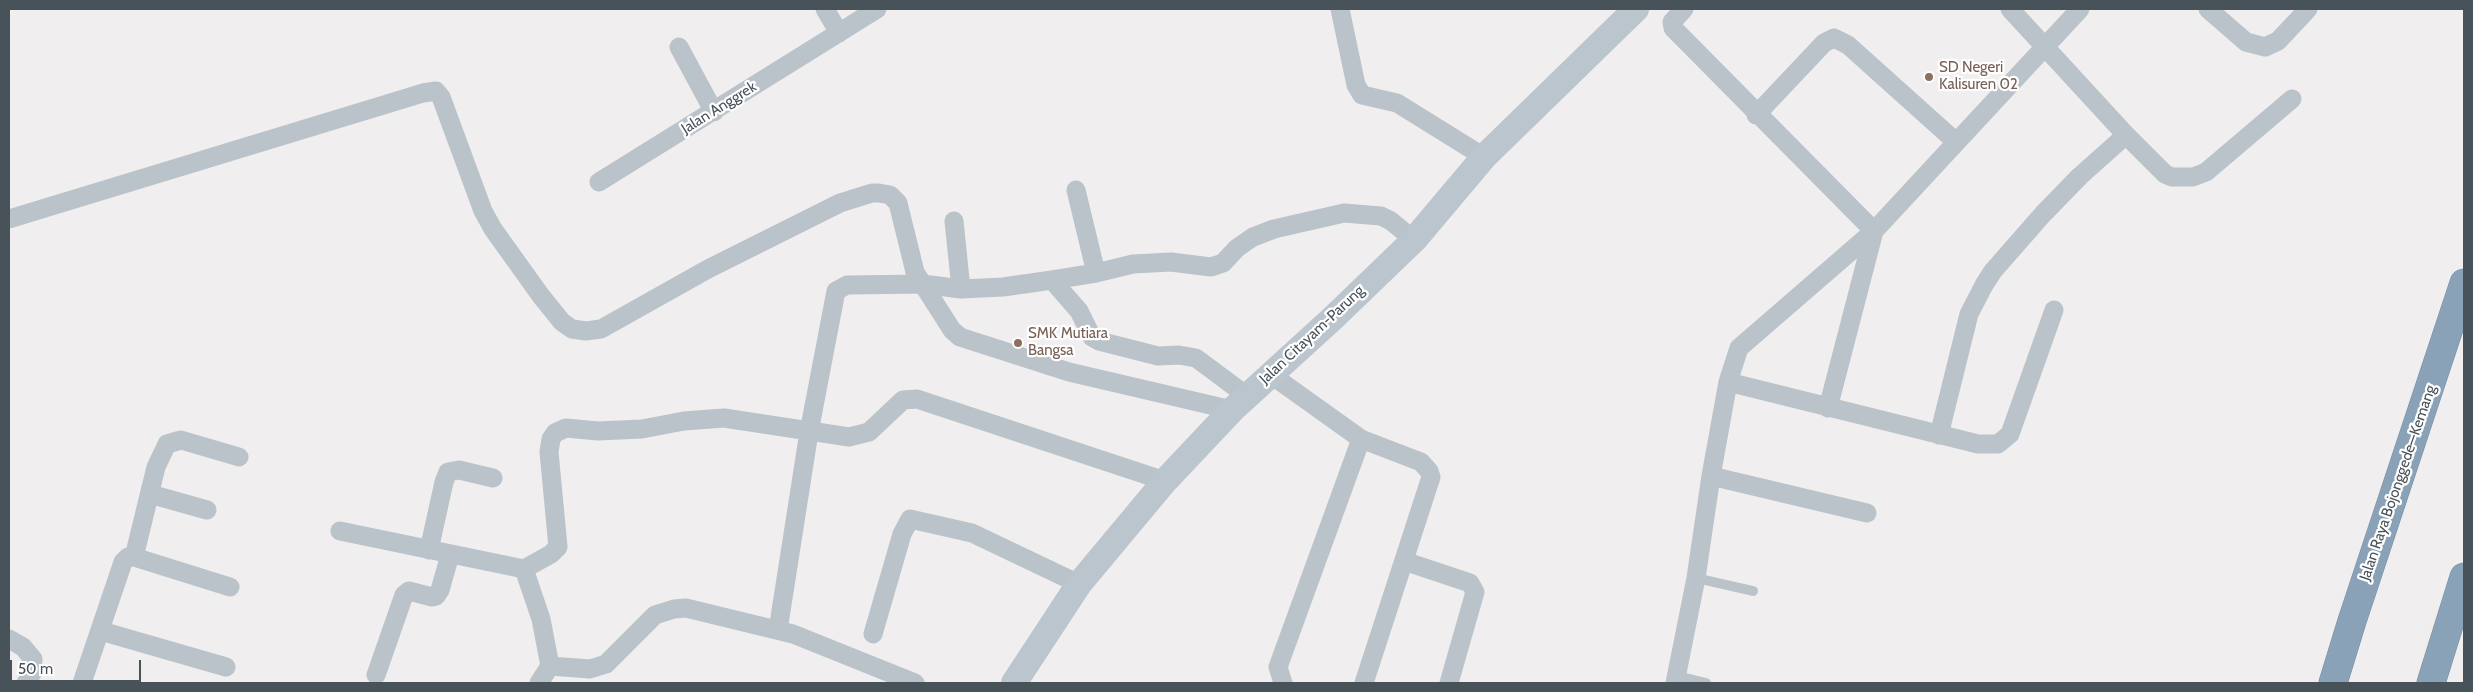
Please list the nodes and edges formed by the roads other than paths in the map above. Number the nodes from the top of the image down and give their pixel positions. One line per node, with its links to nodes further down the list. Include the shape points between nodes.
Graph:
1 (825, 9): 10 (street)
2 (877, 9): 10 (street, Jalan Anggrek)
3 (1340, 9): 18 (street, via 1356,85 1362,95 1397,103)
4 (1636, 9): 18 (main road, Jalan Citayam-Parung)
5 (1684, 9): 15 (street, via 1672,22 1672,27)
6 (2010, 9): 12 (street)
7 (2080, 9): 12 (street)
8 (2208, 9): 9 (street, via 2246,42 2265,47 2278,42)
9 (2308, 9)
10 (839, 33): 14 (street, Jalan Anggrek)
11 (680, 47): 14 (street)
12 (2043, 47): 16 (street); 17 (street)
13 (2292, 99): 16 (street, via 2206,172 2192,177 2165,174)
14 (714, 112): 19 (street, Jalan Anggrek)
15 (1756, 115): 17 (street, via 1824,43 1834,38 1848,45); 23 (street)
16 (2126, 135): 36 (street, via 2043,214 1984,285 1969,314)
17 (1955, 141): 23 (street)
18 (1484, 157): 24 (main road, Jalan Citayam-Parung)
19 (599, 182)
20 (1076, 190): 25 (street)
21 (9, 219): 28 (street, via 433,91 440,95 483,211 541,296 572,329 601,329 708,268 840,203 872,193 890,195 898,203 912,264)
22 (954, 222): 29 (street)
23 (1874, 231): 32 (street, via 1745,340 1735,356); 34 (street)
24 (1414, 240): 25 (street, via 1380,216 1344,213 1267,232 1237,248 1223,263 1212,267 1171,262 1133,264); 31 (main road, Jalan Citayam-Parung)
25 (1096, 274): 26 (street)
26 (1052, 280): 29 (street); 33 (street, via 1079,311 1092,337 1158,356 1196,358)
27 (2464, 283): 73 (highway, Jalan Raya Bojonggede—Kemang)
28 (923, 284): 29 (street); 33 (street, via 952,330 968,340 1069,372); 35 (street, via 847,285 836,291)
29 (961, 289)
30 (2054, 310): 36 (street, via 2010,434 2005,440 1998,444 1978,444)
31 (1270, 374): 33 (main road, Jalan Citayam-Parung); 37 (street)
32 (1728, 382): 34 (street); 39 (street)
33 (1239, 403): 41 (main road, Jalan Citayam-Parung)
34 (1828, 408): 36 (street)
35 (809, 432): 41 (street, via 849,437 869,432 903,400 918,399); 50 (street, via 724,418 642,429 560,430 551,438 548,452 558,546 551,554); 56 (street)
36 (1939, 435)
37 (1361, 438): 49 (street, via 1421,462 1429,471 1429,485); 69 (street, via 1278,667)
38 (239, 457): 42 (street, via 181,440 170,442 161,453)
39 (1711, 476): 44 (street); 52 (street)
40 (493, 478): 46 (street, via 460,470 448,472)
41 (1165, 481): 53 (main road, Jalan Citayam-Parung)
42 (150, 494): 43 (street); 48 (street)
43 (207, 510)
44 (1867, 513)
45 (340, 531): 46 (street)
46 (429, 550): 47 (street)
47 (450, 555): 50 (street); 62 (street, via 436,596 409,591 404,595)
48 (134, 557): 54 (street); 57 (street, via 123,562)
49 (1404, 561): 70 (street); 71 (street, via 1470,583 1476,592)
50 (524, 569): 60 (street, via 541,619)
51 (2464, 576): 74 (highway)
52 (1696, 578): 55 (lane); 63 (street)
53 (1079, 584): 58 (street, via 972,533 910,519 902,534); 68 (main road, Jalan Citayam-Parung)
54 (230, 587)
55 (1753, 591)
56 (778, 630): 60 (street, via 686,608 674,609 655,615 606,664 590,669); 67 (street)
57 (101, 631): 61 (street); 65 (street)
58 (873, 634)
59 (9, 639): 64 (street, via 23,647 33,659 32,673)
60 (550, 666): 66 (street)
61 (226, 667)
62 (376, 675)
63 (1676, 680): 72 (lane)
64 (26, 683)
65 (82, 683)
66 (539, 683)
67 (915, 683)
68 (1014, 683)
69 (1283, 683)
70 (1364, 683)
71 (1449, 683)
72 (1706, 683)
73 (2333, 683)
74 (2431, 683)

